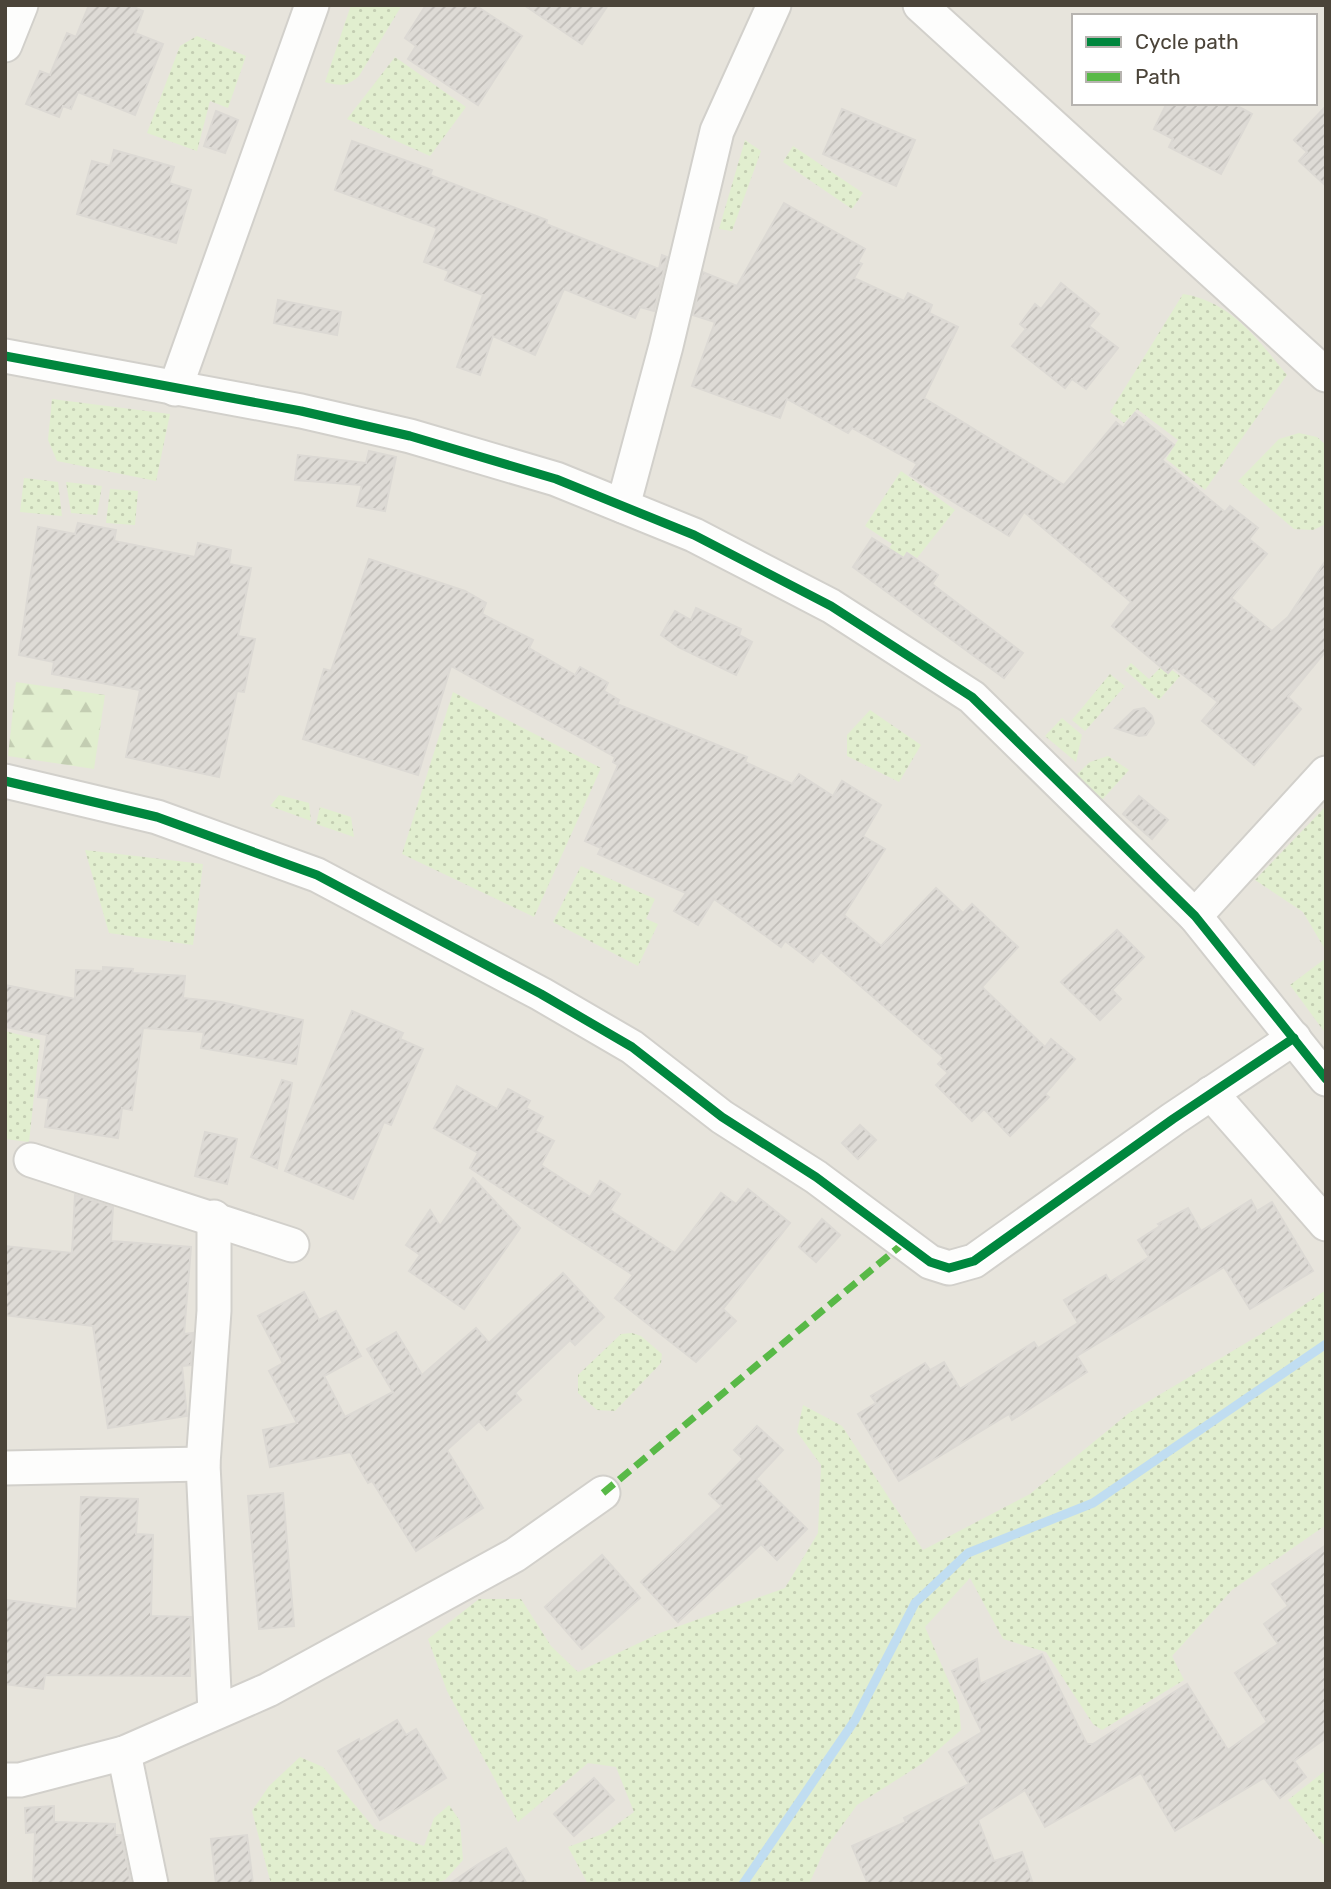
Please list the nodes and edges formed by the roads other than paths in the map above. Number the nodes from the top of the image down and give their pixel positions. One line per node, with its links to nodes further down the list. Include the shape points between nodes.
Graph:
1 (21, 5): 5 (street)
2 (312, 5): 8 (street)
3 (774, 5): 9 (street, via 717,131)
4 (920, 5): 7 (street)
5 (5, 45)
6 (5, 356): 8 (street)
7 (1326, 375)
8 (175, 388): 9 (street, via 410,436 556,480)
9 (623, 506): 12 (street, via 694,534 831,606 972,697)
10 (1326, 773): 12 (street)
11 (5, 780): 15 (street, via 157,817 317,875 632,1047 722,1117 816,1177 930,1262 949,1268 974,1261)
12 (1195, 916): 13 (street)
13 (1294, 1038): 14 (street); 15 (street)
14 (1326, 1079)
15 (1211, 1093): 18 (street)
16 (31, 1160): 17 (street)
17 (214, 1217): 19 (street); 20 (street, via 214,1311)
18 (1326, 1224)
19 (292, 1245)
20 (203, 1464): 21 (street); 23 (street)
21 (5, 1468)
22 (603, 1493): 23 (street, via 516,1555 268,1690)
23 (215, 1712): 24 (street)
24 (124, 1753): 25 (street); 26 (street)
25 (5, 1780)
26 (151, 1884)

